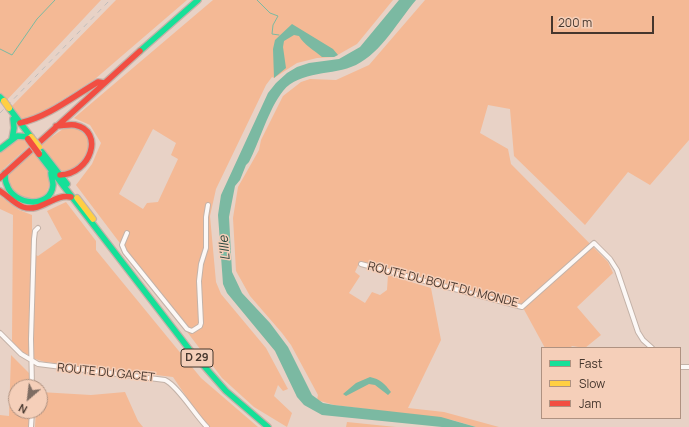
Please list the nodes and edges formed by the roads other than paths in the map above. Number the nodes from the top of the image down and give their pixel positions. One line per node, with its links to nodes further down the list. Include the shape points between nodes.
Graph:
1 (198, 0): 2 (main road)
2 (104, 83): 6 (main road, via 98,82 34,120); 7 (main road)
3 (2, 101): 4 (main road, D 29)
4 (8, 109): 5 (main road, D 29); 6 (main road, D 29)
5 (13, 120): 8 (main road, D 29); 9 (main road)
6 (20, 123): 8 (main road, D 29)
7 (56, 126): 13 (main road); 14 (main road, via 79,126 89,135 92,144 92,152 84,164 70,175)
8 (28, 137): 9 (main road, via 17,135); 11 (main road, D 29, bridge)
9 (12, 139): 10 (main road)
10 (0, 148)
11 (40, 153): 12 (main road, D 29); 14 (main road, D 29)
12 (50, 169): 16 (main road, D 29); 17 (main road, via 53,180)
13 (2, 175): 17 (main road, via 6,188 25,202 40,202)
14 (60, 176): 19 (main road, D 29)
15 (0, 183): 18 (main road)
16 (64, 188): 17 (main road); 19 (main road, D 29)
17 (51, 192)
18 (3, 193): 19 (main road, via 19,205 31,208 44,206 61,196)
19 (73, 196): 29 (main road, D 29, via 207,370)
20 (208, 205): 22 (street, via 206,248 199,281 201,323 192,331 187,329 125,252 122,245)
21 (38, 228): 26 (street, via 35,231)
22 (127, 233)
23 (361, 264): 25 (street, ROUTE DU BOUT DU MONDE, via 522,307 594,243 614,264 638,332)
24 (0, 333): 26 (street, ROUTE DU GACET)
25 (651, 347)
26 (31, 362): 27 (street); 28 (street, ROUTE DU GACET, via 53,367 165,380 174,386)
27 (32, 379)
28 (207, 427)
29 (268, 427)

